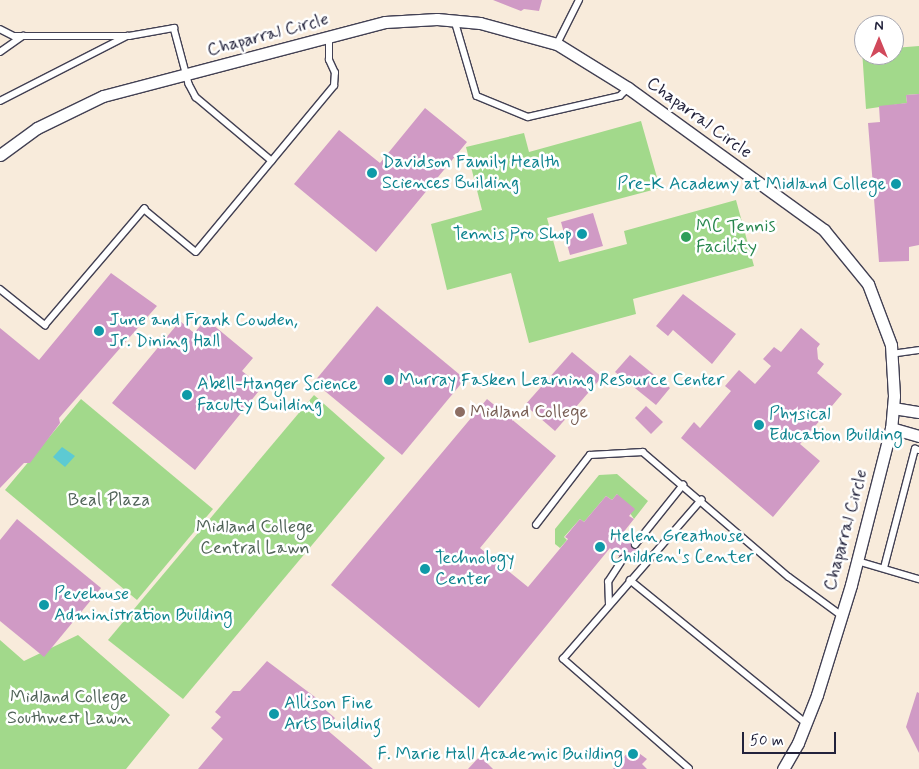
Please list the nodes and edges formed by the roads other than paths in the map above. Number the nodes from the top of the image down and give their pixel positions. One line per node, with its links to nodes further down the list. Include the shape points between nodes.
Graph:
1 (580, 0): 7 (lane)
2 (455, 21): 6 (street, Chaparral Circle, via 385,22); 7 (street, Chaparral Circle, via 480,23); 10 (lane, via 477,96 528,116 620,96)
3 (0, 29): 4 (lane, via 14,36)
4 (24, 36): 5 (lane); 8 (lane)
5 (129, 36): 9 (lane, via 174,28); 11 (lane)
6 (329, 36): 9 (street, Chaparral Circle); 14 (lane, via 334,86)
7 (556, 44): 10 (street, Chaparral Circle)
8 (0, 52)
9 (187, 74): 12 (street, Chaparral Circle, via 103,96 37,128); 14 (lane, via 196,98)
10 (628, 88): 17 (street, Chaparral Circle, via 831,237 868,284)
11 (0, 101)
12 (5, 148): 13 (street, Chaparral Circle)
13 (0, 155)
14 (272, 161): 15 (lane, via 196,252 144,209 45,325)
15 (0, 289)
16 (919, 350): 17 (lane)
17 (891, 354): 18 (street, Chaparral Circle)
18 (893, 408): 19 (street); 20 (street, Chaparral Circle)
19 (919, 412)
20 (890, 428): 21 (street); 28 (street, Chaparral Circle)
21 (919, 436)
22 (919, 450): 29 (lane, via 915,448)
23 (683, 485): 24 (lane); 25 (lane, via 643,452 590,454); 26 (lane)
24 (701, 500): 31 (lane); 33 (lane, via 783,572)
25 (536, 525)
26 (635, 545)
27 (623, 559): 32 (lane, via 608,582)
28 (857, 561): 29 (lane); 33 (street, Chaparral Circle)
29 (884, 568): 30 (lane)
30 (919, 579)
31 (630, 580): 32 (lane); 34 (lane)
32 (609, 605): 35 (lane, via 563,659)
33 (841, 615): 34 (street, Chaparral Circle)
34 (806, 723): 36 (street, Chaparral Circle)
35 (689, 769)
36 (785, 769)

